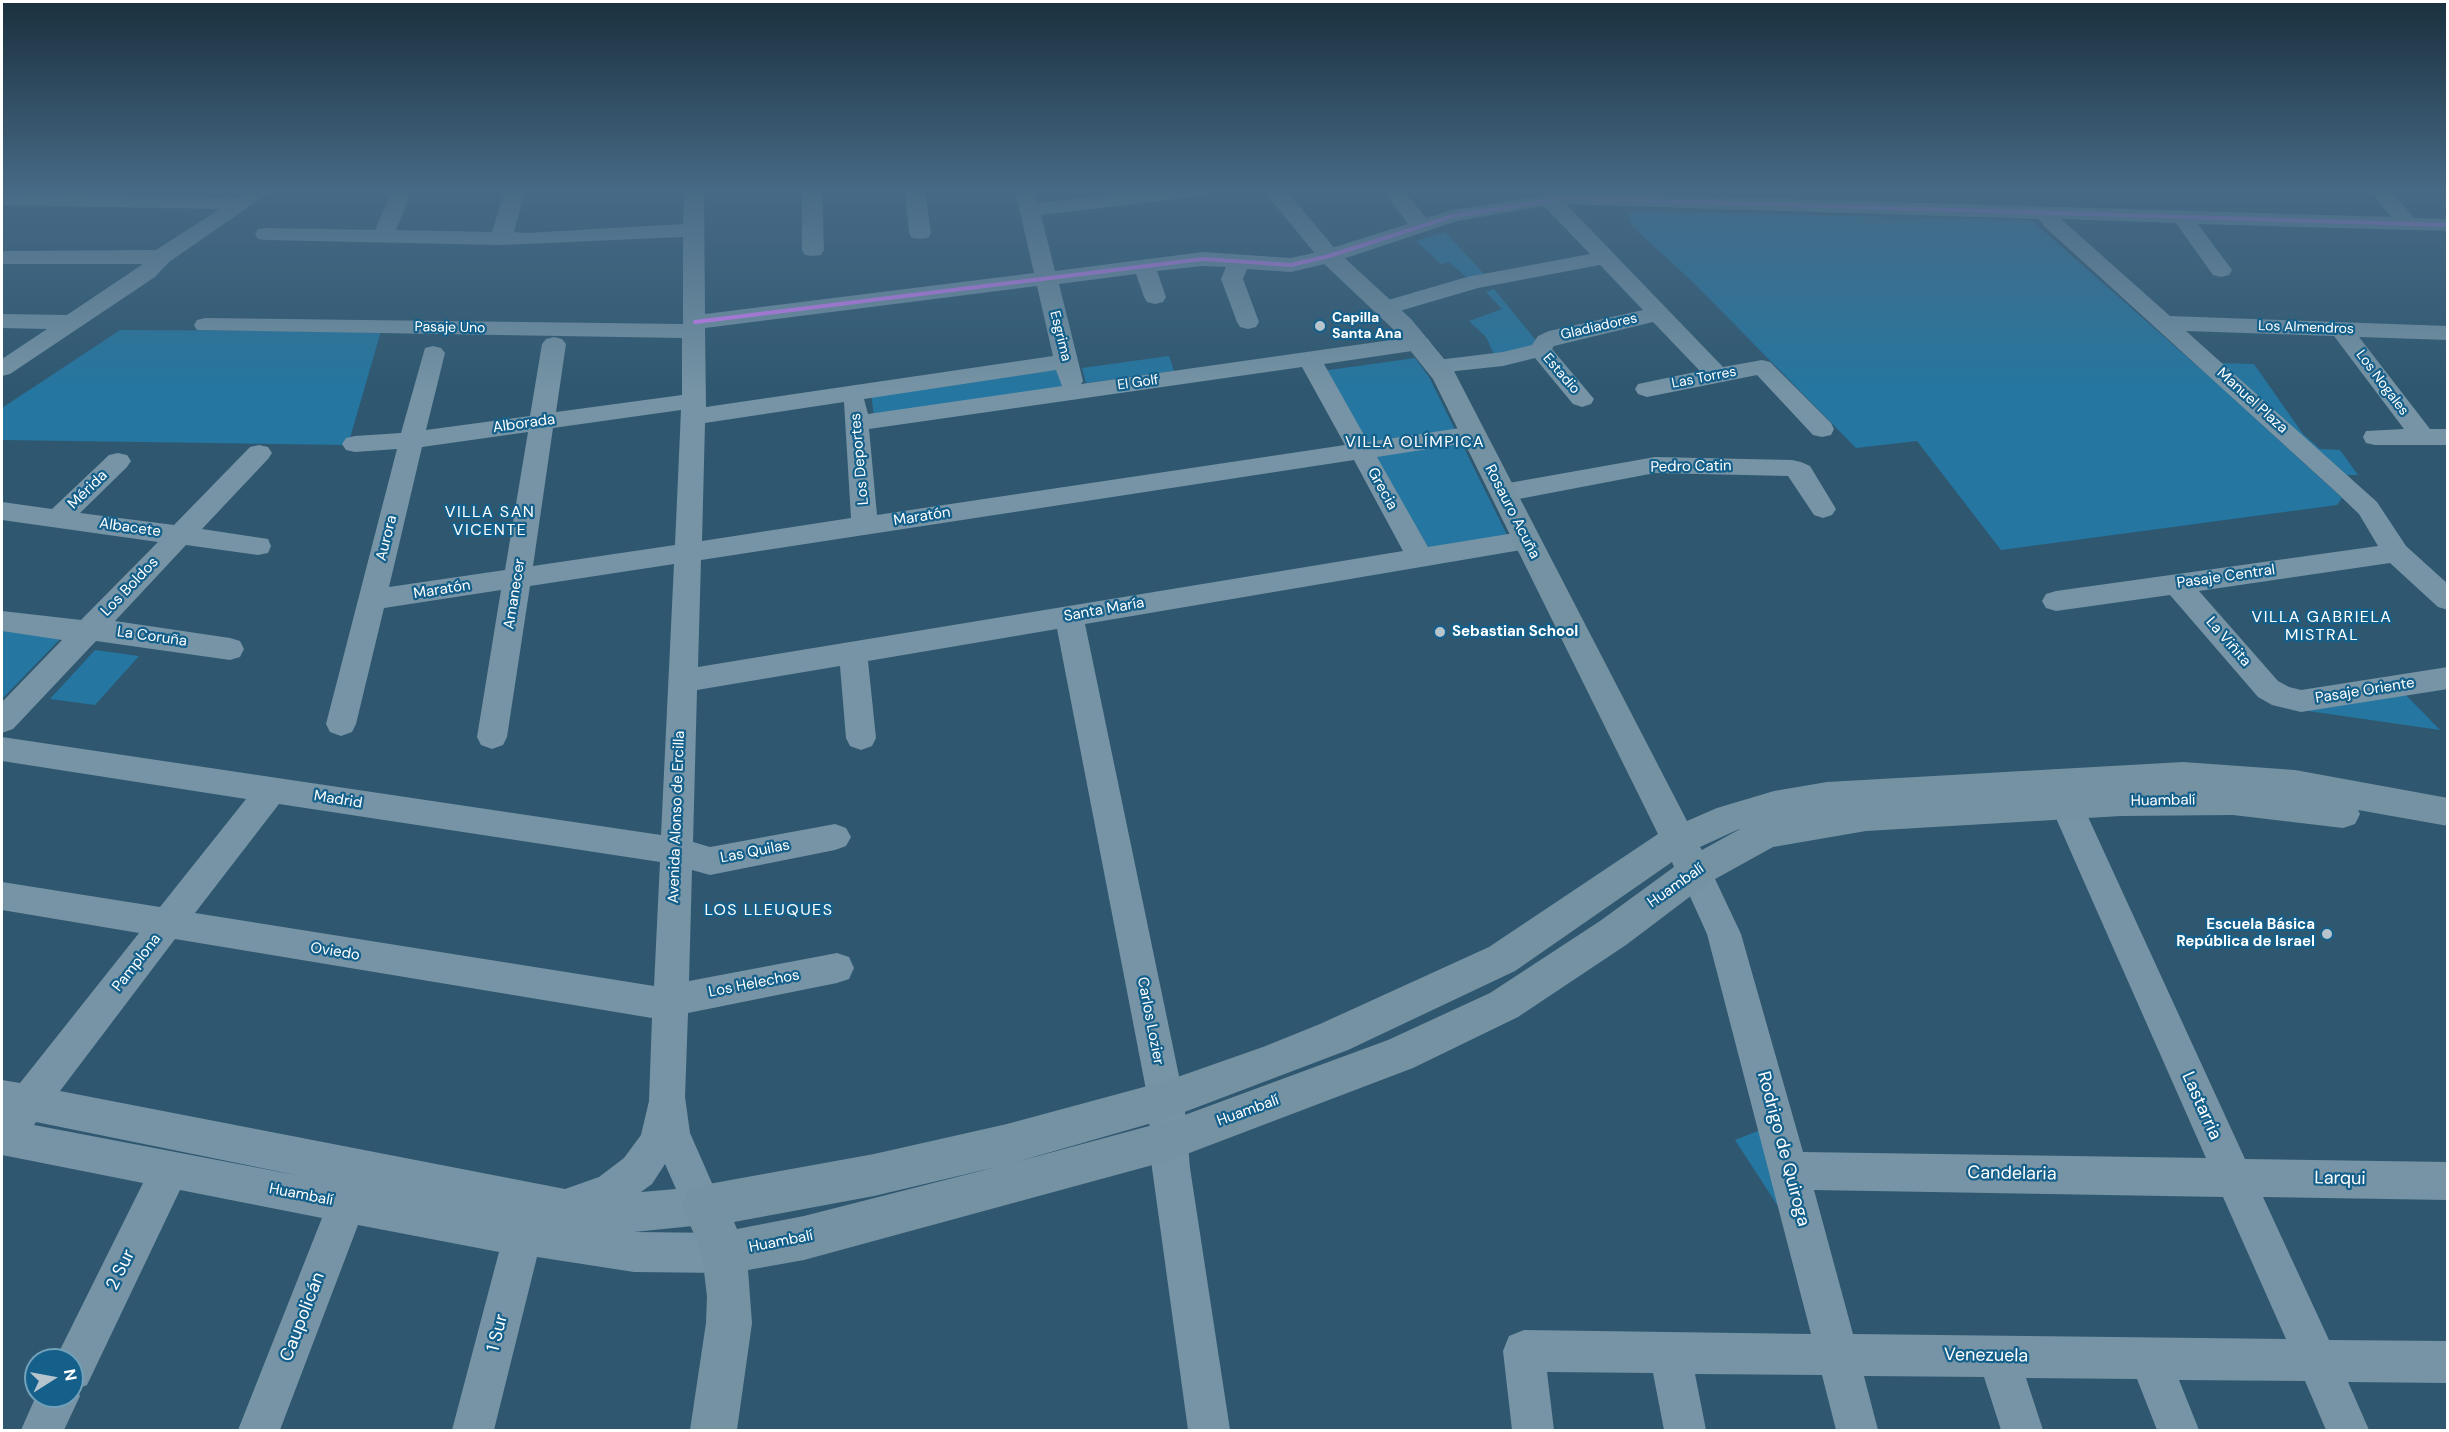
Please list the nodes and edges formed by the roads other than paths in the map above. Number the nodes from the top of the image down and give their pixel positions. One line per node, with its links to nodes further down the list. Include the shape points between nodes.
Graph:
1 (2, 257): 2 (street)
2 (161, 257): 18 (street, via 147,272)
3 (694, 257): 22 (street, Avenida Alonso de Ercilla)
4 (1041, 257): 13 (street, Esgrima)
5 (1325, 257): 10 (street, Pasaje Uno, via 1283,266)
6 (1330, 257): 15 (main road, Rosauro Acuña)
7 (2090, 257): 20 (street, Manuel Plaza)
8 (2211, 257): 12 (street)
9 (1605, 258): 15 (street, via 1475,282); 16 (street)
10 (1239, 262): 11 (street, Pasaje Uno, via 1203,259); 19 (street, via 1232,279)
11 (1145, 267): 13 (street, Pasaje Uno); 14 (street)
12 (2221, 270)
13 (1046, 279): 22 (street, Pasaje Uno); 30 (street, Esgrima)
14 (1155, 297)
15 (1386, 308): 25 (main road, Rosauro Acuña)
16 (1658, 314): 27 (street, Gladiadores, via 1557,336 1546,341); 33 (street)
17 (2, 321): 18 (street)
18 (72, 322): 32 (street)
19 (1248, 322)
20 (2165, 323): 23 (street, Los Almendros); 61 (street, Manuel Plaza, via 2368,508)
21 (205, 325): 22 (street, Pasaje Uno)
22 (695, 327): 38 (street, Avenida Alonso de Ercilla)
23 (2341, 329): 24 (street, Los Almendros); 43 (street, Los Nogales)
24 (2448, 333)
25 (1419, 343): 29 (street, El Golf); 31 (main road, Rosauro Acuña)
26 (554, 344): 39 (street, Amanecer)
27 (1540, 350): 31 (street, Gladiadores, via 1503,359); 37 (street, Estadio)
28 (433, 353): 46 (street, Aurora)
29 (1310, 359): 36 (street, El Golf); 48 (street, Grecia)
30 (1066, 361): 35 (street); 36 (street, Esgrima)
31 (1437, 366): 42 (main road, Rosauro Acuña)
32 (2, 369)
33 (1718, 376): 34 (street, Las Torres); 41 (street, Las Torres, via 1762,367)
34 (1647, 389)
35 (854, 392): 38 (street); 40 (street, Los Deportes)
36 (1074, 393): 40 (street, El Golf)
37 (1582, 399)
38 (693, 409): 39 (street, Alborada); 59 (street, Avenida Alonso de Ercilla)
39 (542, 422): 46 (street, Alborada); 63 (street, Amanecer)
40 (857, 423): 55 (street, Los Deportes)
41 (1822, 429)
42 (1473, 434): 48 (street, Maratón); 51 (main road, Rosauro Acuña)
43 (2422, 436): 44 (street); 45 (street)
44 (2375, 437)
45 (2448, 437)
46 (411, 441): 47 (street, Alborada); 65 (street, Aurora)
47 (355, 444)
48 (1361, 451): 55 (street, Maratón); 60 (street, Grecia)
49 (259, 453): 56 (street, Los Boldos)
50 (118, 461): 54 (street, Mérida)
51 (1503, 493): 52 (street, Pedro Catin, via 1655,465 1792,468 1801,472); 57 (main road, Rosauro Acuña)
52 (1823, 508)
53 (2, 511): 54 (street, Albacete)
54 (57, 519): 56 (street, Albacete)
55 (865, 526): 59 (street, Maratón)
56 (180, 535): 58 (street, Albacete); 70 (street, Los Boldos)
57 (1527, 540): 60 (street, Santa María); 87 (main road, Rosauro Acuña)
58 (258, 546)
59 (686, 552): 63 (street, Maratón); 74 (street, Avenida Alonso de Ercilla)
60 (1420, 557): 68 (street, Santa María)
61 (2403, 559): 62 (street, Pasaje Central); 64 (street, Pasaje Central); 66 (street, Manuel Plaza)
62 (2448, 567)
63 (517, 579): 65 (street, Maratón); 78 (street, Amanecer)
64 (2177, 584): 67 (street, Pasaje Central); 75 (street, La Viñita, via 2268,689)
65 (372, 600): 77 (street, Aurora)
66 (2448, 600)
67 (2056, 601)
68 (1069, 616): 72 (street, Santa María); 94 (street, Carlos Lozier)
69 (2, 621): 70 (street, La Coruña)
70 (89, 631): 71 (street, La Coruña, via 105,630); 76 (street, Los Boldos)
71 (231, 649)
72 (853, 652): 74 (street, Santa María); 79 (street)
73 (2448, 678): 75 (street, Pasaje Oriente, via 2301,701)
74 (682, 681): 86 (street, Avenida Alonso de Ercilla)
75 (2282, 697)
76 (2, 721)
77 (341, 724)
78 (492, 737)
79 (861, 738)
80 (2, 749): 81 (street, Madrid)
81 (271, 790): 86 (street, Madrid); 89 (street, Pamplona)
82 (2061, 793): 83 (main road, Huambalí, via 2183,776 2259,779); 84 (main road, Huambalí, via 2243,802 2351,815); 87 (main road, Huambalí, via 1857,793 1798,800 1749,811); 98 (street, Lastarria)
83 (2448, 812)
84 (2448, 834)
85 (834, 837): 86 (street, Las Quilas, via 710,861)
86 (675, 851): 91 (street, Avenida Alonso de Ercilla)
87 (1687, 856): 94 (main road, Huambalí, via 1613,933 1504,1005 1399,1054); 97 (street, Rodrigo de Quiroga, via 1724,934)
88 (2, 896): 89 (street, Oviedo)
89 (167, 924): 91 (street, Oviedo, via 627,1000); 93 (street, Pamplona)
90 (837, 968): 91 (street, Los Helechos)
91 (670, 1001): 92 (street, Avenida Alonso de Ercilla)
92 (667, 1097): 101 (street, Avenida Alonso de Ercilla, via 671,1134); 102 (street, via 658,1142 638,1171 610,1193)
93 (15, 1100): 95 (street, Pamplona); 102 (street, Huambalí)
94 (1168, 1120): 101 (main road, Huambalí, via 1007,1144 874,1175); 104 (main road, Huambalí, via 1057,1172 804,1238); 117 (street, Carlos Lozier, via 1171,1168)
95 (2, 1136): 96 (street, Huambalí)
96 (170, 1169): 100 (street, Huambalí); 105 (street, 2 Sur)
97 (1790, 1172): 98 (street, Candelaria); 107 (street, Rodrigo de Quiroga)
98 (2233, 1177): 99 (street, Larqui); 110 (street, Lastarria)
99 (2448, 1181)
100 (347, 1203): 103 (street, Huambalí); 114 (street, Caupolicán)
101 (703, 1206): 102 (street, Huambalí, via 630,1213); 104 (main road, Avenida Alonso de Ercilla)
102 (555, 1207)
103 (523, 1235): 104 (street, Huambalí, via 634,1252); 115 (street, 1 Sur)
104 (724, 1253): 116 (main road, Avenida Alonso de Ercilla, via 729,1323)
105 (83, 1348)
106 (1670, 1352): 107 (street, Venezuela); 118 (street, Venezuela, via 1524,1351); 119 (street)
107 (1838, 1354): 108 (street, Venezuela); 120 (street, Rodrigo de Quiroga)
108 (1998, 1356): 109 (street, Venezuela); 121 (street)
109 (2150, 1358): 110 (street, Venezuela); 122 (street)
110 (2316, 1360): 111 (street, Venezuela); 123 (street, Lastarria)
111 (2448, 1362)
112 (53, 1408): 113 (street)
113 (42, 1431)
114 (259, 1431)
115 (473, 1431)
116 (713, 1431)
117 (1209, 1431)
118 (1533, 1431)
119 (1685, 1431)
120 (1857, 1431)
121 (2022, 1431)
122 (2178, 1431)
123 (2348, 1431)

